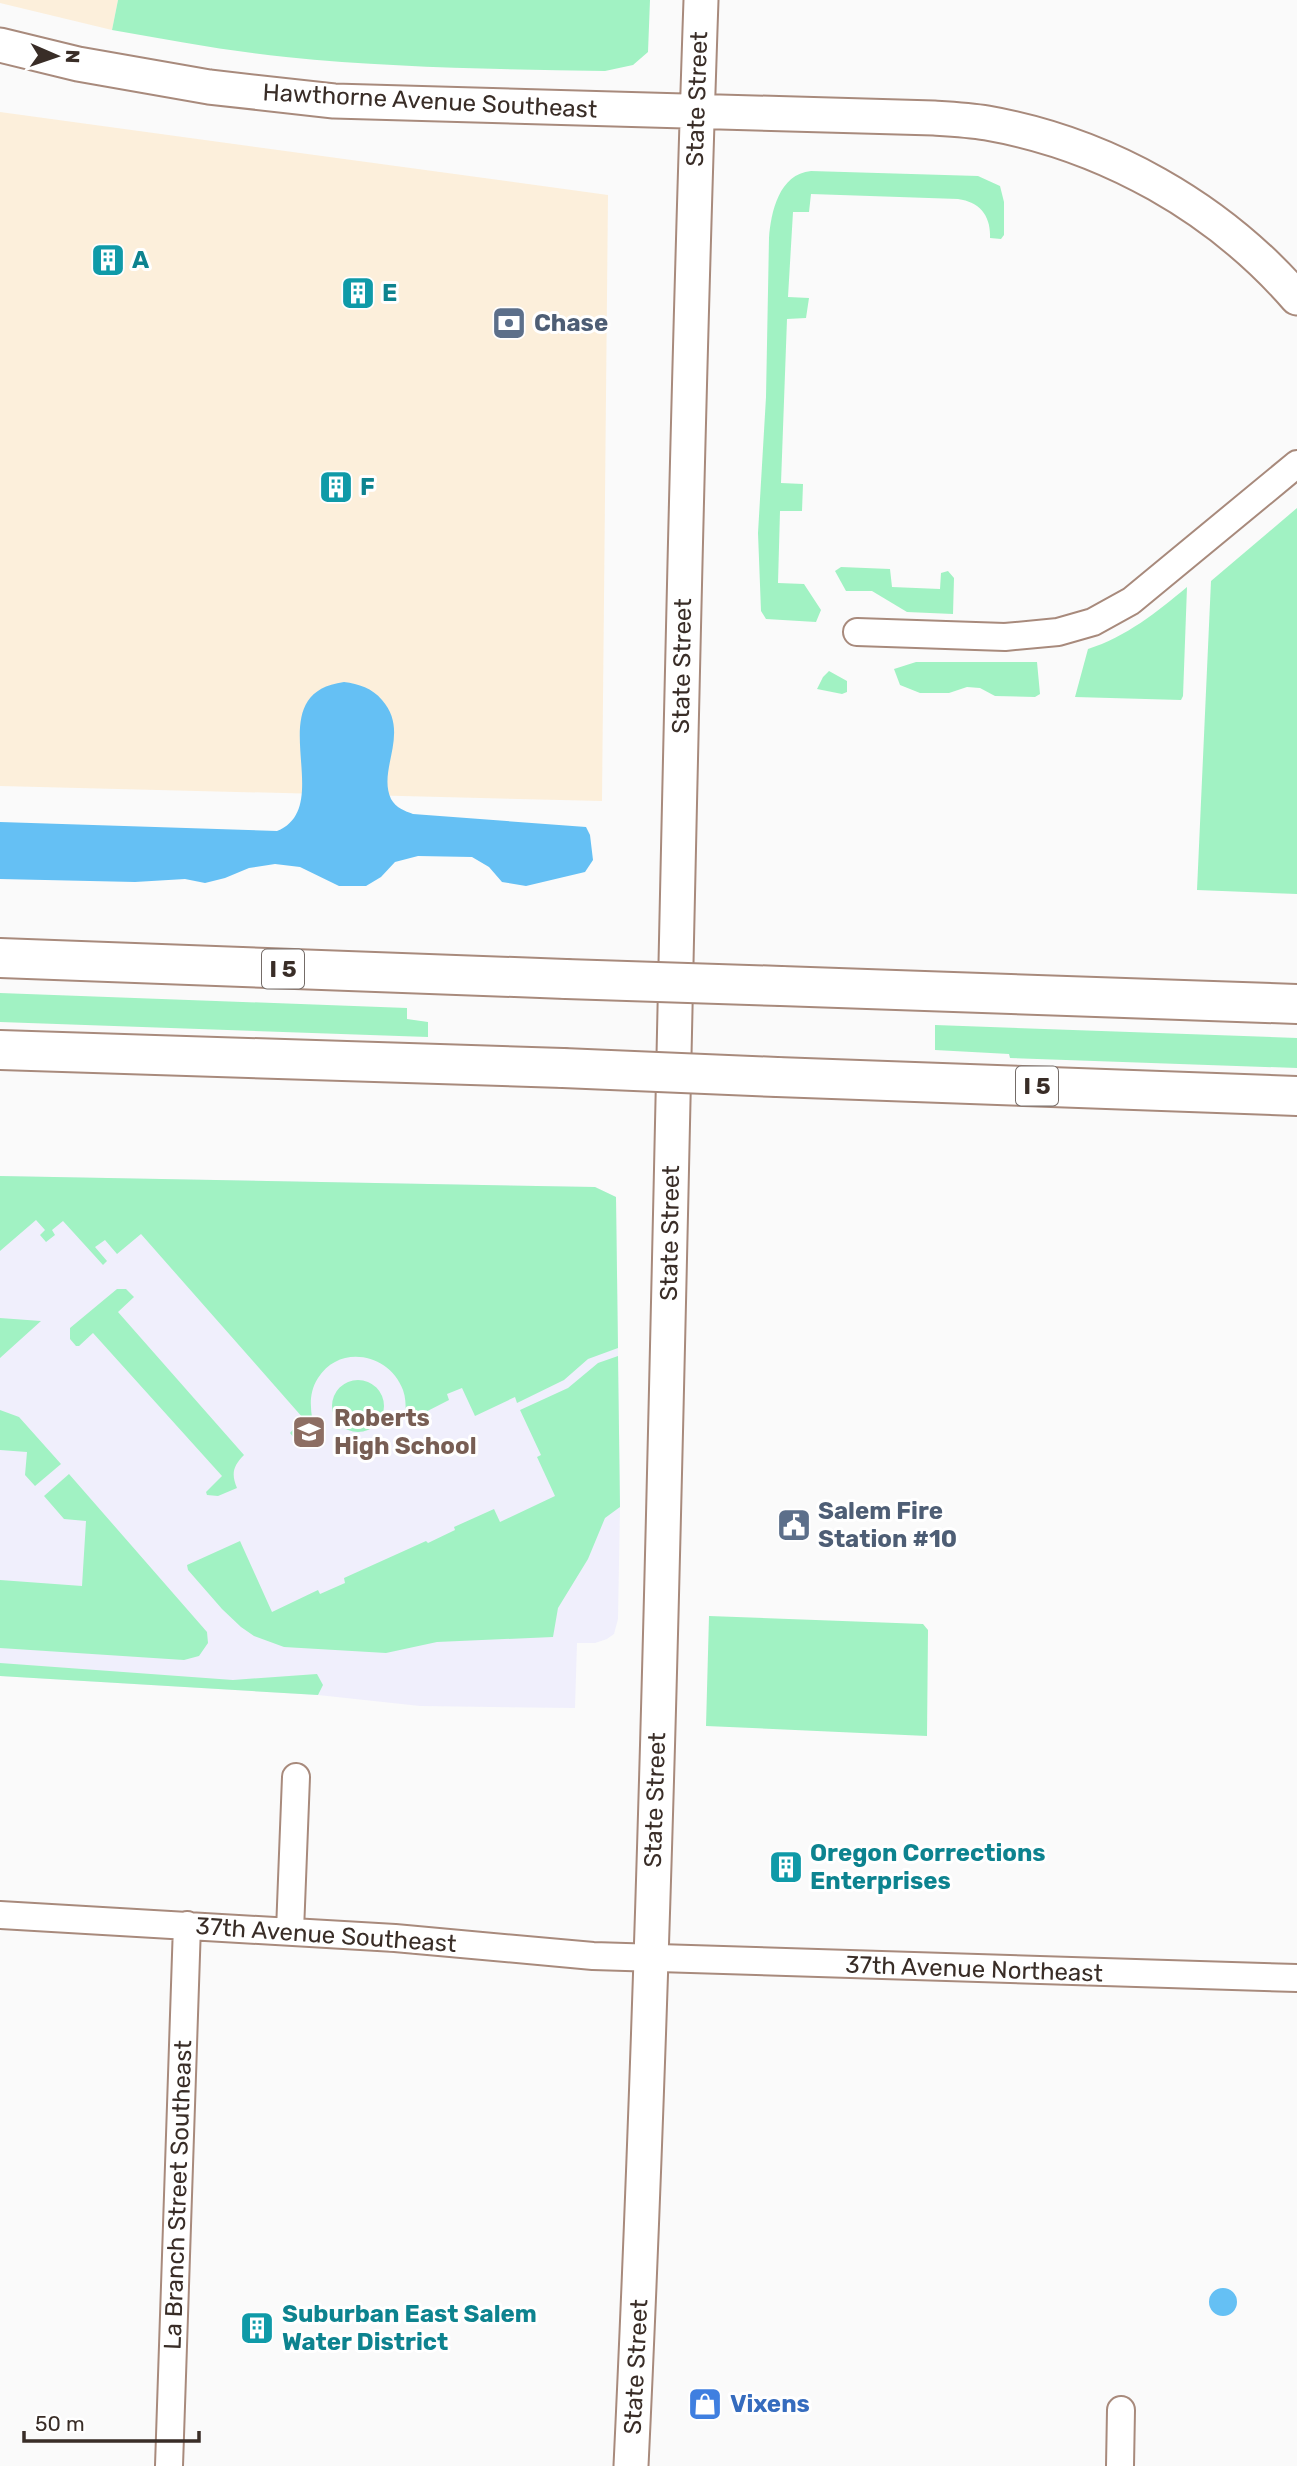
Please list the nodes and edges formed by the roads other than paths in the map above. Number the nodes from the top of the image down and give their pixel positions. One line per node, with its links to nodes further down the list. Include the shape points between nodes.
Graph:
1 (701, 0): 3 (main road, State Street)
2 (0, 46): 3 (main road, Hawthorne Avenue Southeast, via 209,87 334,101)
3 (697, 112): 4 (main road, Hawthorne Avenue Southeast, via 934,118 1027,132 1097,155 1174,192 1234,235); 15 (main road, State Street)
4 (1297, 298)
5 (1297, 464): 6 (street, via 1131,601 1093,622 1058,632 1005,637)
6 (857, 632)
7 (0, 958): 8 (highway, I 5, bridge)
8 (1297, 1004)
9 (0, 1050): 10 (highway, I 5, bridge)
10 (1297, 1096)
11 (296, 1777): 14 (street)
12 (0, 1915): 13 (street, 37th Avenue Southeast)
13 (187, 1924): 14 (street, 37th Avenue Southeast); 18 (street, La Branch Street Southeast)
14 (290, 1931): 15 (street, 37th Avenue Southeast)
15 (651, 1957): 16 (street, 37th Avenue Northeast); 19 (main road, State Street)
16 (1297, 1978)
17 (1121, 2410): 20 (street)
18 (169, 2466)
19 (631, 2466)
20 (1120, 2466)

